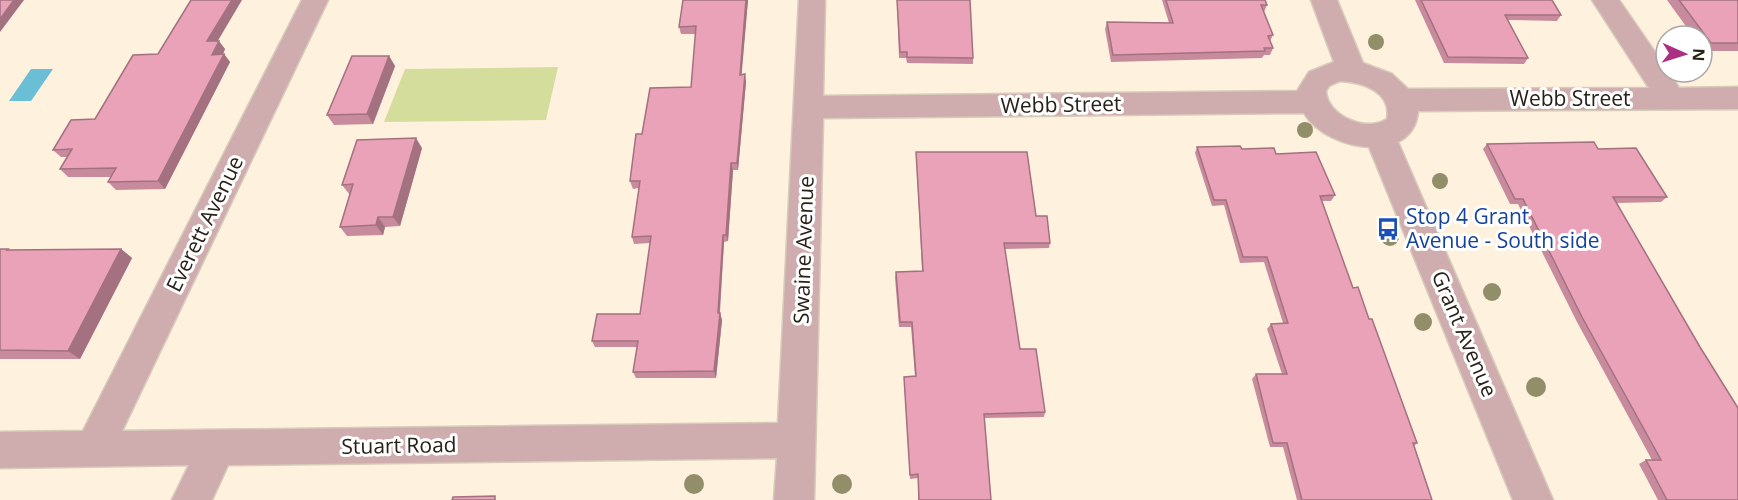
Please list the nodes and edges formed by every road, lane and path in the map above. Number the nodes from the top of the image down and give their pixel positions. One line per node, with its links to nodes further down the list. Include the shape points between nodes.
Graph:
1 (315, 0): 13 (street, Everett Avenue)
2 (812, 0): 10 (street, Swaine Avenue)
3 (1324, 0): 5 (street)
4 (1605, 0): 6 (street)
5 (1352, 71): 8 (street, via 1382,82); 9 (street, via 1324,75 1315,82)
6 (1671, 98): 7 (street, Webb Street); 8 (street, Webb Street)
7 (1738, 98)
8 (1401, 100): 11 (street, via 1402,122)
9 (1312, 102): 10 (street, Webb Street); 11 (street, via 1332,124 1356,134)
10 (809, 107): 12 (street, Swaine Avenue)
11 (1380, 136): 18 (street, Grant Avenue)
12 (797, 440): 14 (street, Stuart Road); 17 (street, Swaine Avenue)
13 (94, 449): 14 (street, Stuart Road); 15 (street, Stuart Road)
14 (216, 449): 16 (street)
15 (0, 450)
16 (192, 500)
17 (794, 500)
18 (1533, 500)

